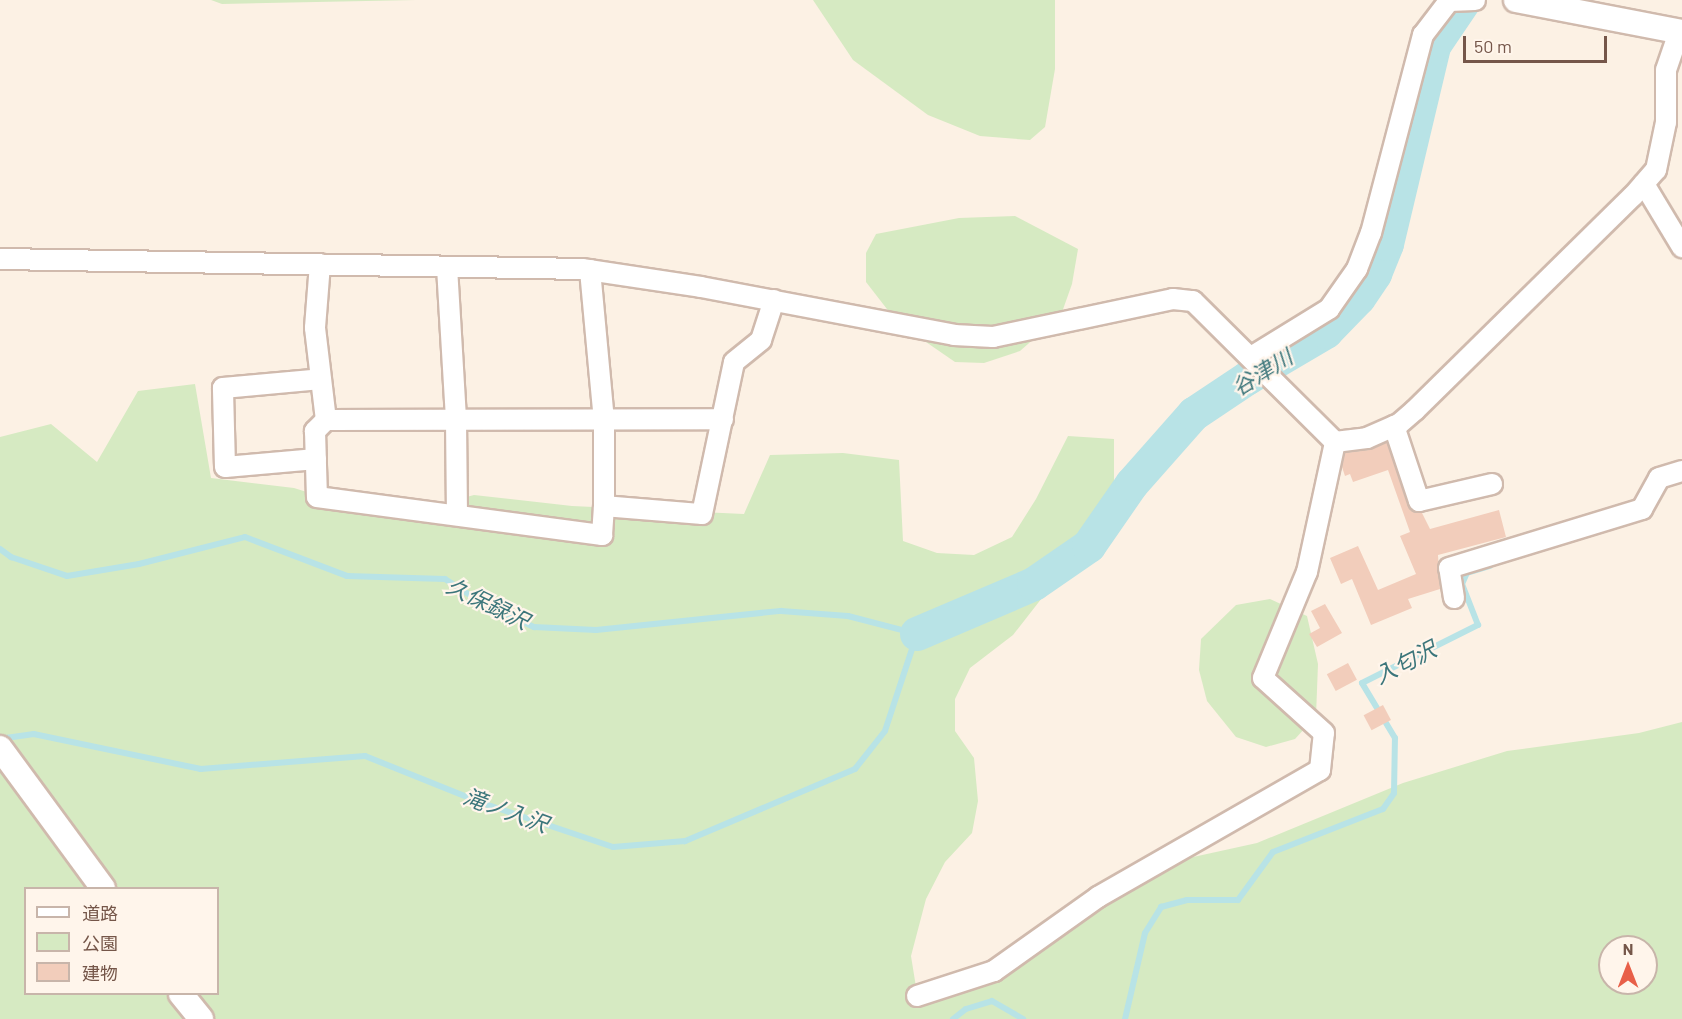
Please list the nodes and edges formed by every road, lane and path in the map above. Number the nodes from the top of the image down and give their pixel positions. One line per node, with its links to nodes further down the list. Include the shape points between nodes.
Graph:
1 (1475, 0): 11 (street, via 1449,1 1423,35 1371,233 1357,269 1329,309)
2 (1516, 0): 3 (street)
3 (1681, 32): 4 (street, via 1666,70 1666,122 1656,170)
4 (1644, 184): 5 (street); 17 (street, via 1415,410)
5 (1682, 247)
6 (0, 259): 7 (street)
7 (320, 264): 8 (street); 12 (street, via 315,328)
8 (447, 267): 9 (street); 15 (street)
9 (590, 270): 10 (street); 16 (street)
10 (774, 300): 11 (street, via 954,335 993,337 1173,299 1193,301); 13 (street, via 761,340 734,362)
11 (1251, 357): 18 (street)
12 (321, 379): 14 (street); 19 (street, via 223,388 225,467)
13 (723, 419): 16 (street); 22 (street, via 702,514)
14 (326, 420): 15 (street); 19 (street, via 315,431)
15 (456, 420): 16 (street); 23 (street)
16 (604, 420): 22 (street)
17 (1394, 426): 18 (street, via 1367,438); 21 (street, via 1419,501)
18 (1335, 442): 28 (street, via 1307,572 1263,678 1324,733 1320,770 1098,897 994,971)
19 (316, 459): 23 (street, via 317,497)
20 (1682, 471): 24 (street, via 1659,478 1642,509 1449,568)
21 (1492, 484)
22 (604, 506): 23 (street, via 603,535)
23 (457, 515)
24 (1454, 598)
25 (0, 748): 26 (street)
26 (102, 887)
27 (183, 995): 29 (street)
28 (917, 996)
29 (201, 1019)

